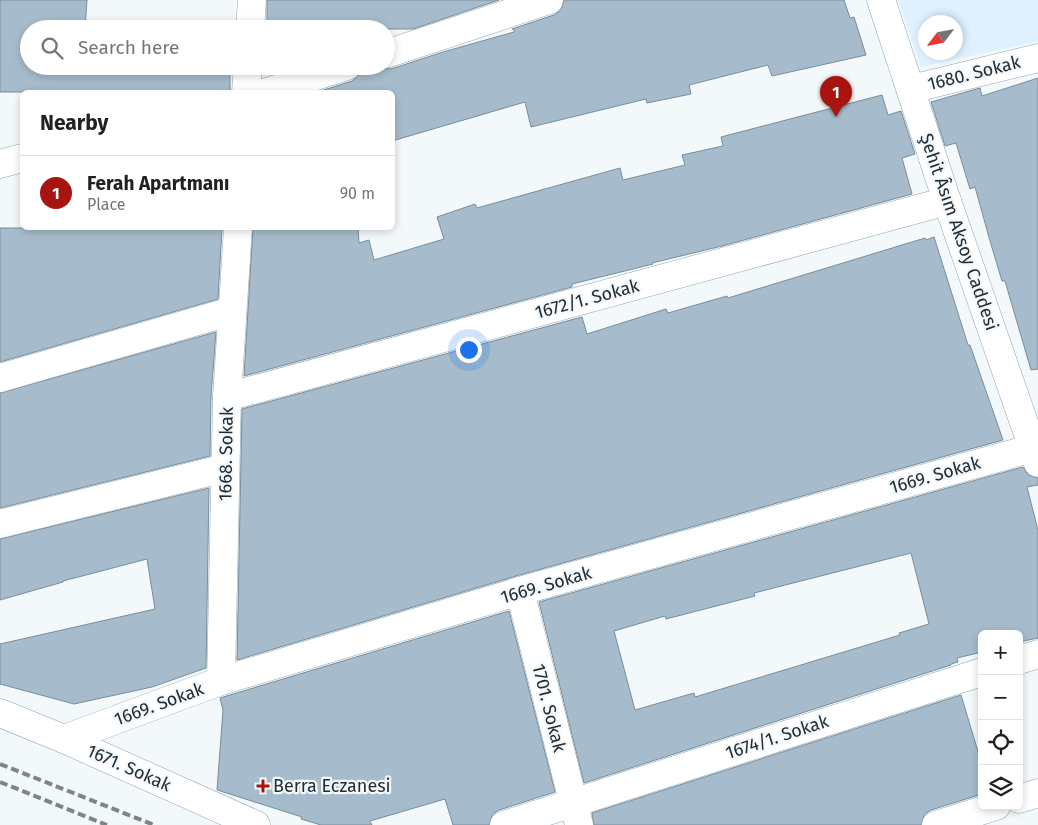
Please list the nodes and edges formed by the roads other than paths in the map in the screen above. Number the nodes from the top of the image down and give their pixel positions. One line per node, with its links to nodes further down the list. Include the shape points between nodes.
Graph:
1 (252, 0): 4 (street)
2 (550, 0): 5 (street)
3 (880, 0): 9 (street, Şehit Âsım Aksoy Caddesi)
4 (251, 20)
5 (395, 51)
6 (1038, 58): 9 (street, 1680. Sokak)
7 (247, 75): 10 (street)
8 (319, 75): 11 (street)
9 (911, 89): 14 (street, Şehit Âsım Aksoy Caddesi)
10 (246, 90)
11 (273, 90)
12 (20, 159): 13 (street)
13 (0, 164)
14 (947, 201): 18 (street, 1672/1. Sokak); 19 (street, Şehit Âsım Aksoy Caddesi)
15 (238, 230): 16 (street, 1668. Sokak)
16 (232, 311): 17 (street); 18 (street, 1668. Sokak)
17 (0, 378)
18 (227, 397): 20 (street, 1668. Sokak)
19 (1035, 455): 22 (street, 1669. Sokak)
20 (225, 468): 21 (street); 26 (street, 1668. Sokak)
21 (0, 524)
22 (520, 592): 26 (street, 1669. Sokak); 32 (street, 1701. Sokak)
23 (1038, 654): 24 (street)
24 (1023, 659)
25 (978, 673): 32 (street, 1674/1. Sokak)
26 (221, 681): 28 (street, 1669. Sokak)
27 (0, 713): 28 (street, 1671. Sokak)
28 (64, 739): 33 (street, 1671. Sokak)
29 (1038, 793): 30 (street)
30 (1023, 798)
31 (983, 810): 35 (street)
32 (576, 814): 34 (street, 1674/1. Sokak)
33 (256, 825)
34 (504, 825)
35 (936, 825)

